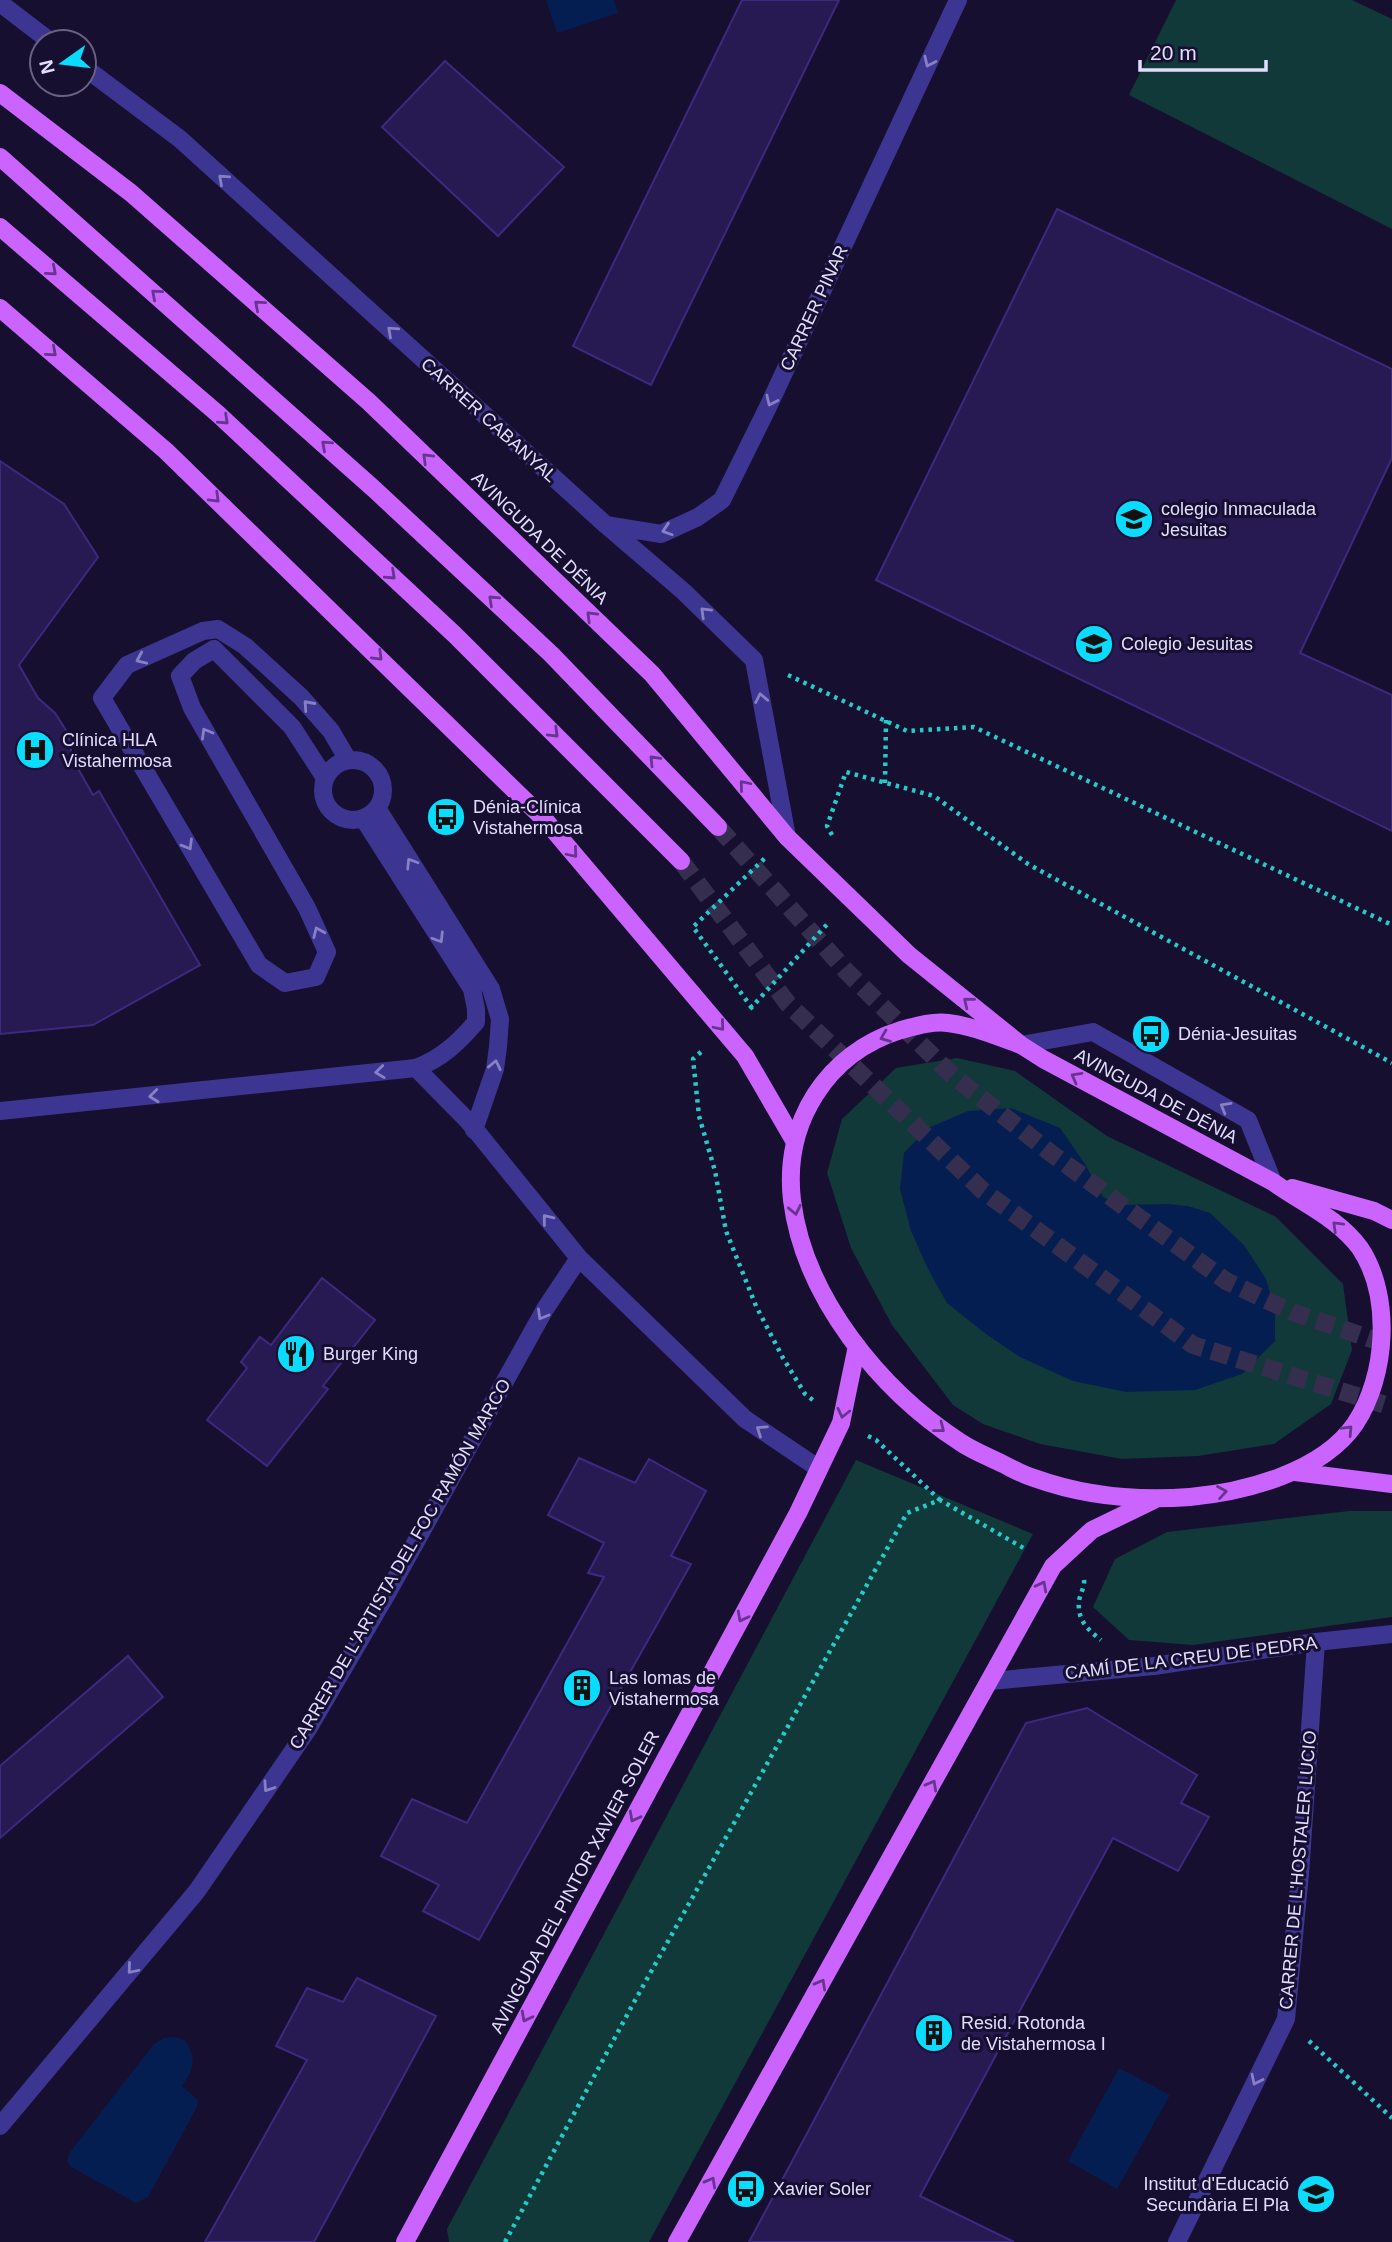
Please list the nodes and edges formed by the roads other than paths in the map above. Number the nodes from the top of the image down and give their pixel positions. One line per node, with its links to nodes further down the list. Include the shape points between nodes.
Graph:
1 (958, 0): 9 (street, CARRER PINAR, one-way to 9, via 722,500 661,534)
2 (0, 3): 3 (street)
3 (33, 28)
4 (98, 78): 9 (street, CARRER CABANYAL, one-way to 4, via 180,139)
5 (0, 93): 14 (main road, AVINGUDA DE DÉNIA, one-way to 5, via 652,674 369,402 131,193)
6 (0, 157): 13 (main road, one-way to 6, via 551,654 374,489)
7 (0, 227): 15 (main road, one-way to 15, via 228,423 455,635)
8 (0, 308): 20 (main road, one-way to 20, via 166,450 545,820 745,1056)
9 (606, 525): 14 (street, CARRER CABANYAL, one-way to 9, via 754,660)
10 (348, 760): 11 (street); 11 (street, one-way to 11, via 301,697 245,646 218,629 127,665 102,698 259,965 285,983 316,977 327,952 307,908 192,708 180,676 214,649 292,727); 12 (street, via 368,763 384,789)
11 (325, 778): 12 (street, via 324,798 336,814 354,820)
12 (370, 813): 17 (street, one-way to 17, via 474,998 476,1022 458,1042); 19 (street, one-way to 12, via 495,1069 500,1019 491,989)
13 (718, 827)
14 (787, 837): 16 (main road, AVINGUDA DE DÉNIA, one-way to 14, via 909,955)
15 (681, 860)
16 (1021, 1045): 20 (main road, AVINGUDA DE DÉNIA, one-way to 20, via 946,1022 887,1035 839,1064 806,1110); 21 (main road, AVINGUDA DE DÉNIA, one-way to 16); 21 (street, one-way to 16, via 1248,1120 1093,1032)
17 (416, 1068): 18 (street, one-way to 18); 19 (street)
18 (0, 1111)
19 (474, 1130): 23 (street, one-way to 19)
20 (795, 1142): 24 (main road, AVINGUDA DE DÉNIA, one-way to 24, via 792,1201 803,1242 817,1281)
21 (1273, 1182): 22 (main road, AVINGUDA DE DÉNIA); 26 (main road, AVINGUDA DE DÉNIA, one-way to 21, via 1354,1426 1374,1388 1384,1321 1377,1284 1360,1248 1326,1215)
22 (1392, 1220)
23 (579, 1258): 25 (street, one-way to 23, via 745,1419); 32 (street, CARRER DE L'ARTISTA DEL FOC RAMÓN MARCO, one-way to 32, via 545,1309 308,1729 197,1891)
24 (857, 1346): 25 (main road, AVINGUDA DEL PINTOR XAVIER SOLER, one-way to 25, via 841,1423); 28 (main road, AVINGUDA DE DÉNIA, one-way to 28, via 909,1403 961,1444 1032,1478 1110,1496)
25 (818, 1468): 33 (main road, AVINGUDA DEL PINTOR XAVIER SOLER, one-way to 33, via 799,1513)
26 (1295, 1472): 27 (main road, AVINGUDA DE DÉNIA); 28 (main road, AVINGUDA DE DÉNIA, one-way to 26, via 1247,1487)
27 (1392, 1484)
28 (1154, 1500): 31 (main road, one-way to 28, via 1053,1566 1092,1530)
29 (1392, 1634): 30 (street, CAMÍ DE LA CREU DE PEDRA)
30 (1316, 1642): 31 (street, CAMÍ DE LA CREU DE PEDRA, via 1154,1666); 35 (street, CARRER DE L'HOSTALER LUCIO, one-way to 35, via 1286,2019)
31 (990, 1681): 34 (main road, one-way to 31)
32 (0, 2126)
33 (405, 2242)
34 (677, 2242)
35 (1177, 2242)

